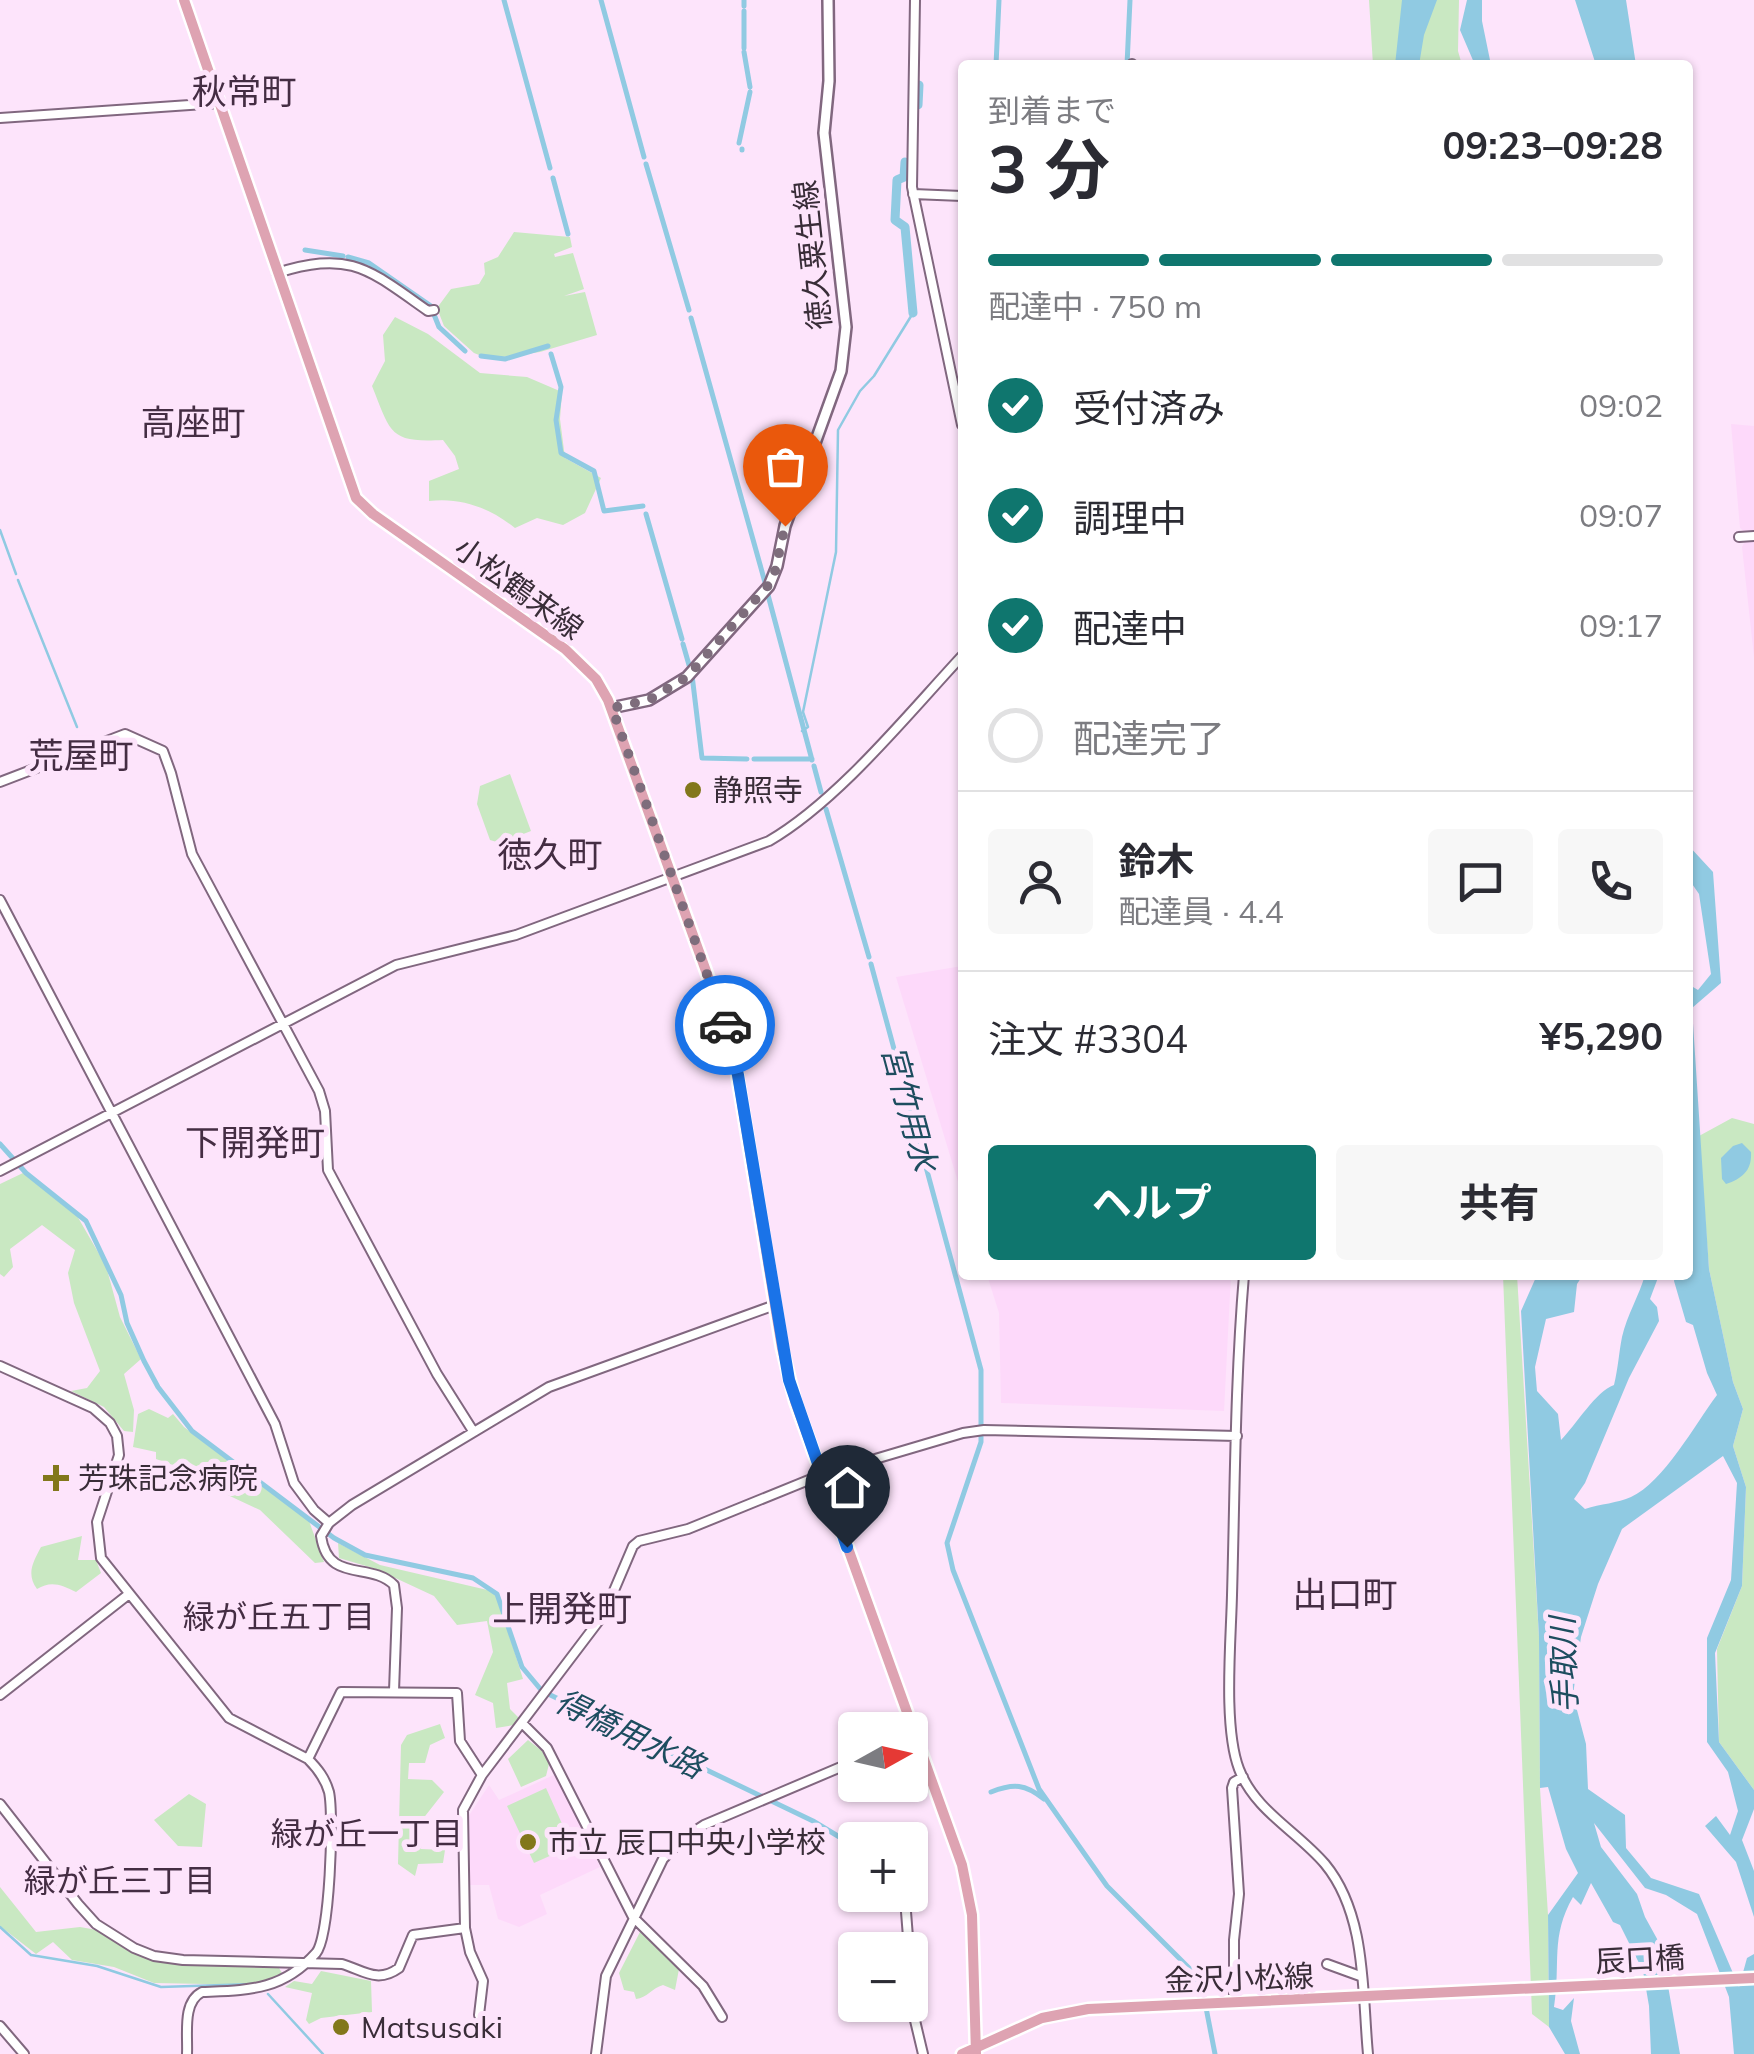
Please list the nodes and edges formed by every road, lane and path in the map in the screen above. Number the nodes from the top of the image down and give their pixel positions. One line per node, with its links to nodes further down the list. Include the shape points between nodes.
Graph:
1 (184, 0): 4 (main road, 小松鶴来線)
2 (828, 0): 14 (main road, 徳久粟生線, via 824,133 846,346 842,372 766,590 687,677 649,700)
3 (915, 0): 6 (street)
4 (219, 102): 5 (street); 8 (main road, 小松鶴来線)
5 (0, 118)
6 (913, 194): 7 (street); 10 (street)
7 (958, 196)
8 (277, 273): 9 (street, via 319,261 354,264); 14 (main road, 小松鶴来線, via 356,498 565,649 596,679)
9 (434, 310)
10 (958, 406)
11 (1754, 536): 12 (street)
12 (1739, 537)
13 (958, 660): 16 (street, via 800,821 754,848)
14 (612, 708): 16 (main road, 小松鶴来線)
15 (0, 782): 18 (street, via 125,734 158,748 192,854)
16 (674, 878): 18 (street, via 504,939 396,965); 22 (main road, 小松鶴来線, via 732,1043)
17 (0, 900): 19 (street)
18 (283, 1024): 19 (street); 24 (street, via 322,1100 328,1170)
19 (112, 1112): 20 (street); 27 (street, via 275,1424 294,1483)
20 (0, 1171)
21 (1244, 1280): 25 (street)
22 (775, 1305): 24 (street, via 549,1387); 26 (main road, 小松鶴来線, via 789,1380)
23 (0, 1366): 28 (street, via 93,1408 114,1430 118,1463 96,1533 102,1558)
24 (473, 1431): 27 (street, via 344,1510)
25 (1237, 1436): 26 (street, via 980,1431); 37 (street, via 1231,1703)
26 (821, 1475): 31 (main road, 小松鶴来線); 32 (street, via 688,1529 639,1541 604,1614)
27 (325, 1529): 29 (street, via 326,1553 336,1564 394,1585)
28 (129, 1594): 30 (street); 33 (street, via 229,1718)
29 (394, 1691): 33 (street, via 341,1692); 35 (street, via 457,1693 460,1741)
30 (0, 1695)
31 (903, 1712)
32 (523, 1724): 35 (street); 39 (street, via 547,1748)
33 (308, 1760): 41 (street, via 323,1778 330,1808 322,1945)
34 (838, 1768): 39 (street, via 680,1840)
35 (482, 1775): 40 (street, via 462,1822)
36 (928, 1778): 52 (main road, 小松鶴来線, via 970,1897)
37 (1243, 1778): 43 (street, via 1255,1800 1324,1864 1344,1892); 47 (street, via 1232,1788 1239,1894)
38 (0, 1804): 41 (street, via 96,1924 134,1948 183,1960)
39 (633, 1917): 49 (street, via 703,1986); 55 (street, via 606,1976)
40 (465, 1928): 41 (street, via 413,1935 399,1968 386,1975); 48 (street, via 483,1981)
41 (306, 1962): 54 (street, via 259,1990 194,1996)
42 (1327, 1964): 43 (street)
43 (1360, 1976): 46 (street)
44 (1754, 1978): 45 (main road, 辰口橋)
45 (1528, 1989): 46 (main road, 金沢小松線)
46 (1362, 1998): 47 (main road, 金沢小松線); 58 (street)
47 (1234, 2002): 52 (main road, 金沢小松線, via 1061,2013)
48 (479, 2015)
49 (722, 2017)
50 (915, 2022): 56 (street)
51 (0, 2026): 53 (street)
52 (976, 2051): 57 (main road, 金沢小松線)
53 (24, 2054)
54 (186, 2054)
55 (596, 2054)
56 (923, 2054)
57 (962, 2054)
58 (1368, 2054)

